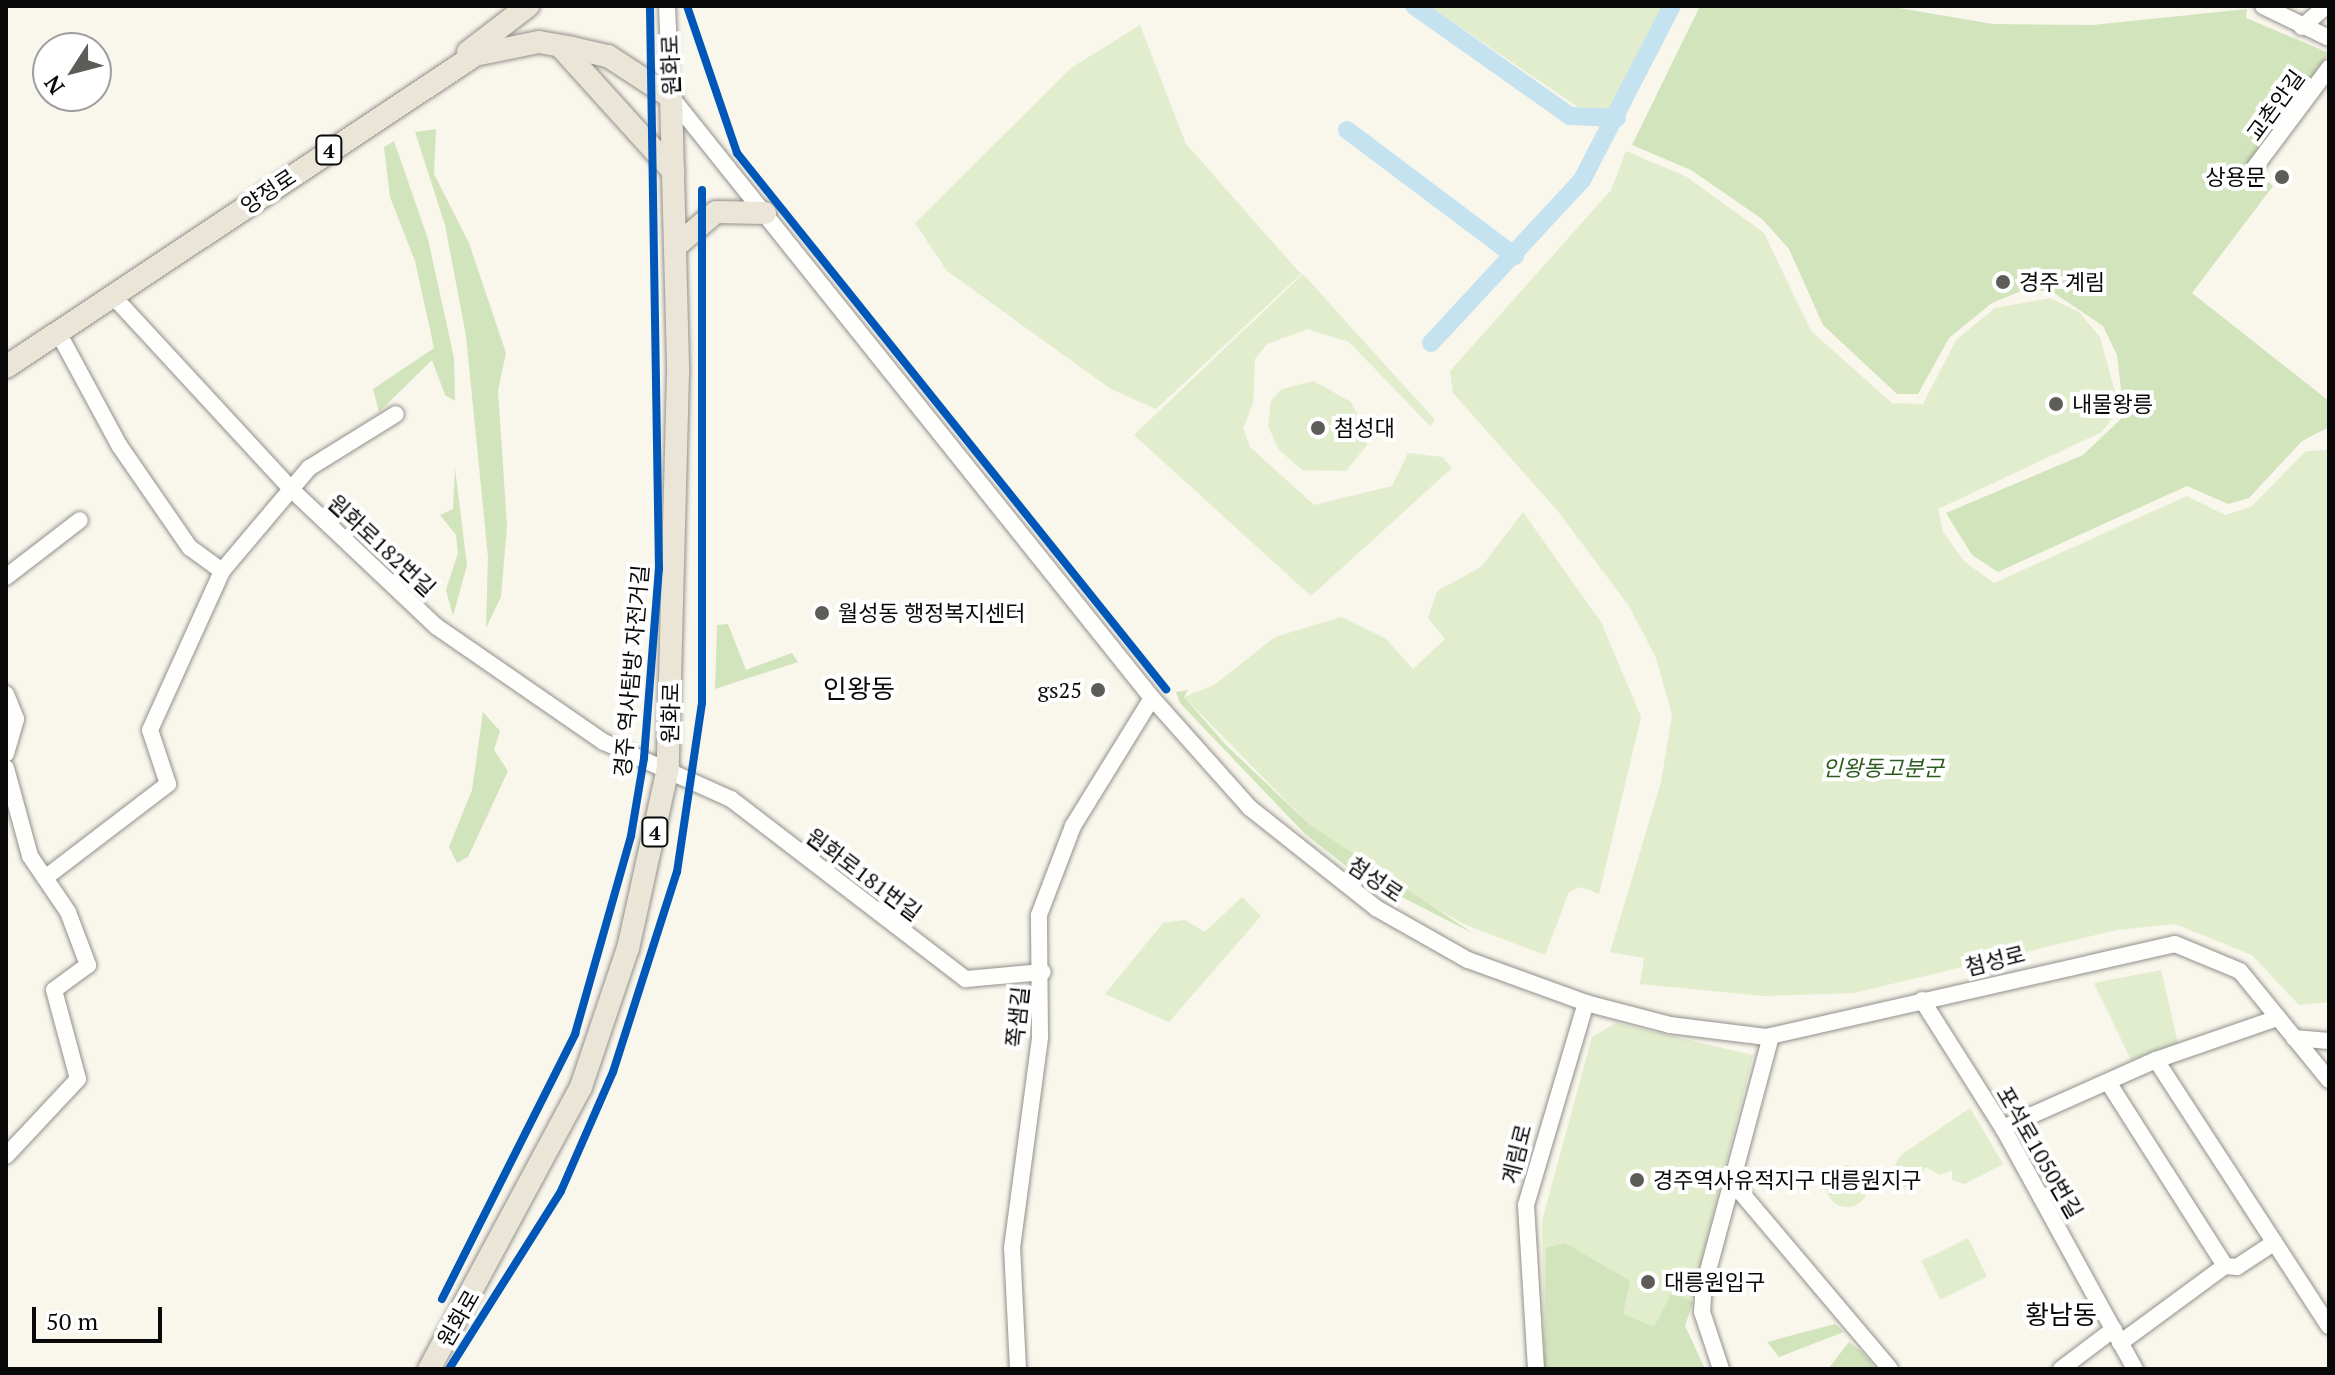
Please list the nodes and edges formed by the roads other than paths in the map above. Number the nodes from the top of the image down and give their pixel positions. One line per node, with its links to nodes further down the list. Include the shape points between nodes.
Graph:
1 (528, 6): 9 (main road)
2 (667, 6): 10 (street, 원화로)
3 (2263, 6): 5 (street)
4 (2326, 6): 5 (street)
5 (2302, 27): 6 (street)
6 (2329, 38)
7 (559, 46): 9 (main road, 양정로 / 4, via 505,45); 10 (main road, 양정로 / 4, via 608,56); 12 (main road)
8 (2329, 68): 11 (street, 교촌안길)
9 (446, 70): 15 (main road, 양정로 / 4)
10 (671, 97): 12 (main road, 원화로 / 4); 13 (street, 첨성로)
11 (2255, 167)
12 (673, 171): 14 (main road, 원화로 / 4)
13 (765, 213): 14 (main road, via 716,212); 24 (street, 첨성로)
14 (675, 247): 27 (main road, 원화로 / 4)
15 (113, 296): 16 (main road, 양정로 / 4); 19 (street, 원화로182번길)
16 (58, 332): 17 (main road, 양정로 / 4); 21 (street, via 119,445 190,548)
17 (6, 367)
18 (396, 414): 19 (street, via 309,468)
19 (292, 490): 21 (street); 27 (street, 원화로182번길, via 437,627 604,742)
20 (80, 520): 22 (street)
21 (222, 571): 28 (street, via 150,730 168,784)
22 (6, 577)
23 (6, 694): 25 (street, via 16,719)
24 (1152, 698): 29 (street, 쪽샘길, via 1057,860 1039,915); 31 (street, 첨성로, via 1250,808 1376,908 1468,960)
25 (6, 754)
26 (6, 768): 28 (street, via 30,856)
27 (668, 768): 29 (street, 원화로181번길, via 731,799 966,979); 48 (main road, 원화로 / 4, via 628,948 581,1087)
28 (45, 878): 41 (street, via 88,965 54,990 78,1079)
29 (1043, 972): 49 (street, 쪽샘길, via 1012,1248)
30 (1922, 1000): 32 (street, 첨성로, via 2175,944 2240,971); 33 (street, 첨성로); 39 (street, 포석로1050번길)
31 (1586, 1003): 33 (street, 첨성로, via 1670,1025); 50 (street, 계림로, via 1526,1205)
32 (2277, 1018): 34 (street, 첨성로); 36 (street)
33 (1771, 1036): 43 (street)
34 (2294, 1038): 35 (street); 37 (street, 첨성로)
35 (2329, 1041)
36 (2156, 1060): 38 (street); 44 (street)
37 (2328, 1076)
38 (2108, 1082): 39 (street); 45 (street)
39 (2003, 1128): 47 (street, 포석로1050번길)
40 (6, 1129): 41 (street)
41 (20, 1139): 42 (street)
42 (6, 1156)
43 (1733, 1183): 51 (street, via 1702,1312); 52 (street)
44 (2275, 1242): 45 (street, via 2237,1267); 46 (street)
45 (2225, 1266): 47 (street)
46 (2329, 1326)
47 (2117, 1336): 53 (street); 54 (street, 포석로1050번길)
48 (429, 1369)
49 (1018, 1369)
50 (1536, 1369)
51 (1721, 1369)
52 (1890, 1369)
53 (2061, 1369)
54 (2135, 1369)

